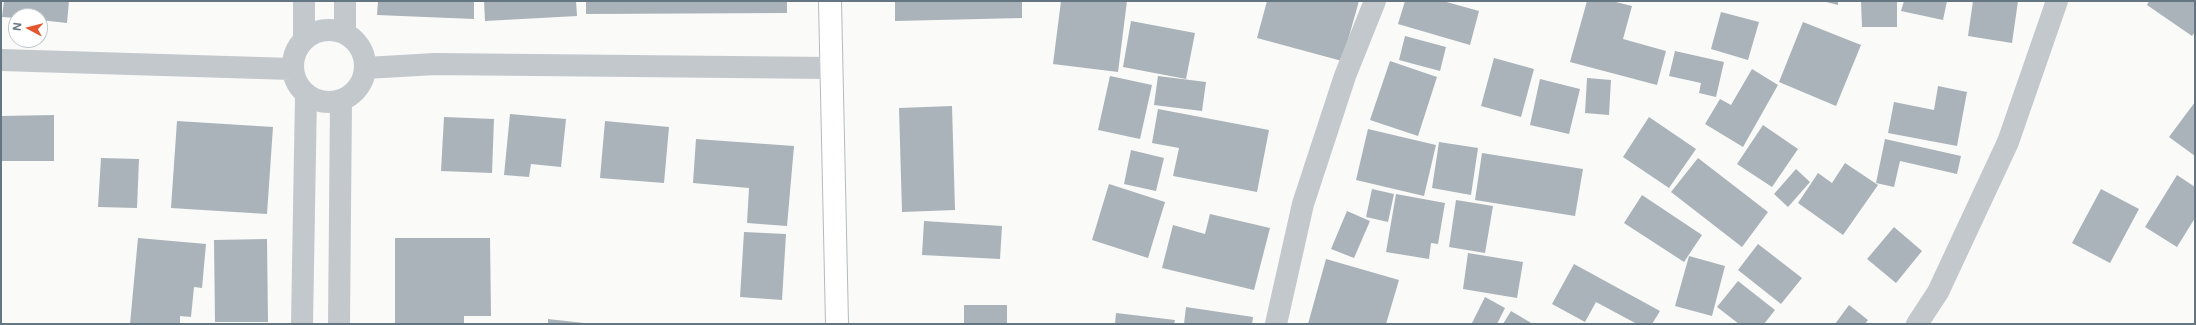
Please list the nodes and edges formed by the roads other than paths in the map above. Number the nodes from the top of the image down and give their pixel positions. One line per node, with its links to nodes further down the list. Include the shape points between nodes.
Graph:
1 (304, 1): 7 (street)
2 (345, 1): 6 (street)
3 (830, 1): 10 (street)
4 (1374, 1): 17 (street, via 1345,76 1303,204)
5 (2057, 1): 18 (street, via 2008,142 1938,292)
6 (345, 32): 7 (street, via 323,30); 9 (street, via 361,47)
7 (304, 39): 11 (street, via 298,48)
8 (1, 60): 11 (street)
9 (366, 68): 10 (street, via 443,64); 13 (street, via 358,88 351,96)
10 (830, 68): 16 (street)
11 (292, 69): 12 (street, via 299,87)
12 (306, 95): 13 (street, via 323,102); 14 (street)
13 (341, 101): 15 (street)
14 (302, 324)
15 (339, 324)
16 (837, 324)
17 (1276, 324)
18 (1917, 324)

